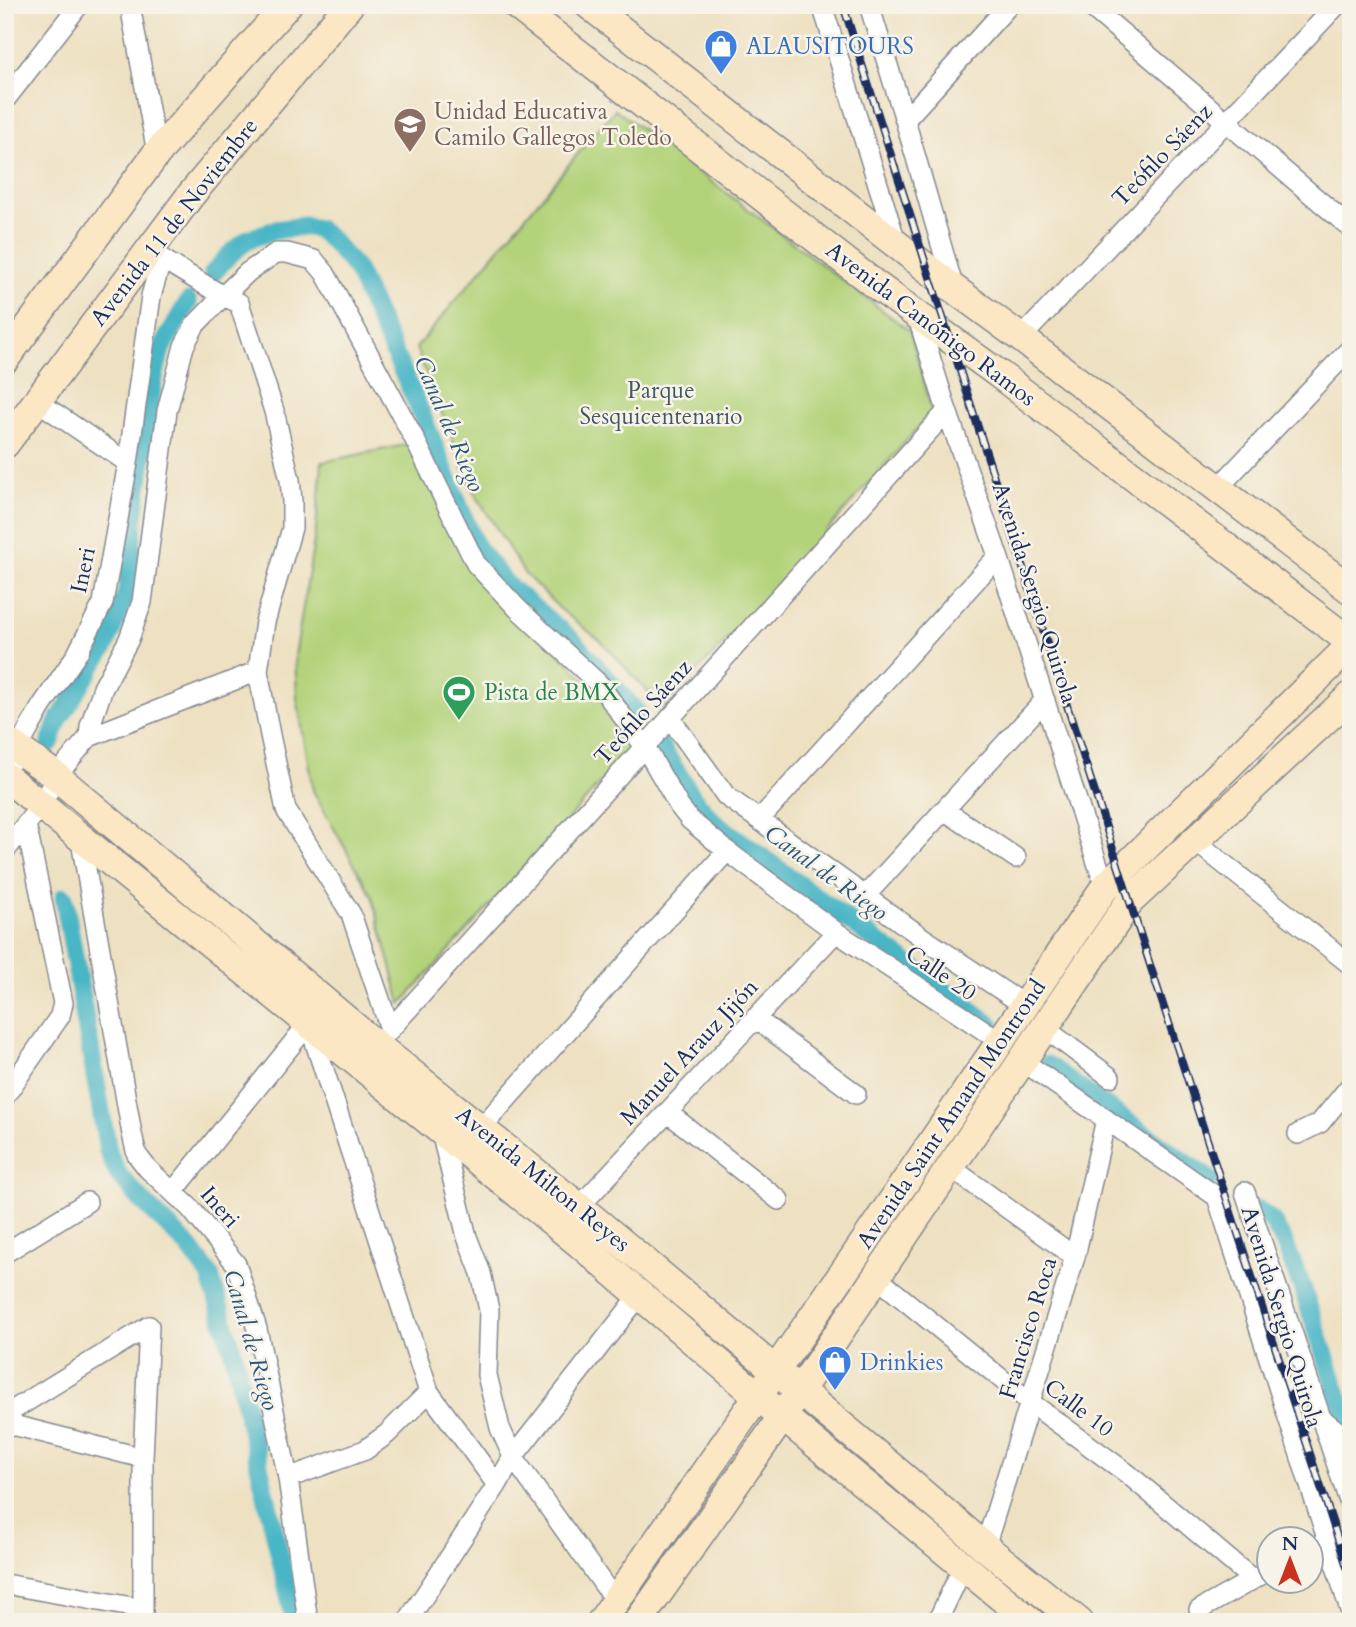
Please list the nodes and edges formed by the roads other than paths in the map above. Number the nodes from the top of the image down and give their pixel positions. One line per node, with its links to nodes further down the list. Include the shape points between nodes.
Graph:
1 (79, 5): 12 (street)
2 (130, 5): 15 (street)
3 (287, 5): 15 (street)
4 (349, 5): 18 (street, Avenida 11 de Noviembre, via 190,196)
5 (516, 5): 19 (street, Avenida Canónigo Ramos)
6 (589, 5): 17 (street, Avenida Canónigo Ramos)
7 (822, 5): 17 (street)
8 (869, 5): 13 (street)
9 (1009, 5): 13 (street)
10 (1089, 5): 14 (street)
11 (1337, 5): 14 (street, Teófilo Sáenz)
12 (5, 100)
13 (905, 120): 20 (street)
14 (1228, 122): 16 (street); 23 (street, Teófilo Sáenz)
15 (158, 153): 25 (street)
16 (1351, 228)
17 (897, 245): 19 (street); 20 (street, Avenida Canónigo Ramos)
18 (156, 254): 21 (street); 26 (street, Avenida 11 de Noviembre); 29 (street, Ineri)
19 (873, 283): 22 (street, Avenida Canónigo Ramos)
20 (954, 289): 23 (street, Avenida Canónigo Ramos)
21 (223, 296): 34 (street, via 239,303 274,411 290,480 292,528 265,622); 38 (street, via 195,325 184,346 167,411 142,602 103,688); 39 (street, Calle 20, via 276,253 314,260 414,438 476,564 599,684)
22 (917, 315): 27 (street, Avenida Sergio Quirola); 33 (street, Avenida Canónigo Ramos)
23 (1021, 338): 30 (street, Avenida Canónigo Ramos)
24 (1351, 348): 30 (street)
25 (5, 359)
26 (37, 401): 28 (street, Avenida 11 de Noviembre); 29 (street)
27 (947, 411): 31 (street, Avenida Sergio Quirola); 37 (street, Teófilo Sáenz)
28 (5, 444)
29 (128, 463): 40 (street, Ineri, via 103,603 77,654)
30 (1218, 488): 32 (street, Avenida Canónigo Ramos)
31 (998, 556): 36 (street, Avenida Sergio Quirola); 44 (street)
32 (1351, 590)
33 (1350, 642): 50 (street, Avenida Saint Amand Montrond)
34 (258, 671): 38 (street); 58 (street, via 286,810 351,914)
35 (1351, 696): 46 (street, Avenida Saint Amand Montrond)
36 (1045, 699): 42 (street); 50 (street, Avenida Sergio Quirola)
37 (670, 718): 39 (street, Teófilo Sáenz); 44 (street, Calle 20, via 726,796)
38 (89, 737): 41 (street)
39 (645, 747): 48 (street, Calle 20, via 690,820); 58 (street, Teófilo Sáenz)
40 (8, 759): 41 (street, Avenida Milton Reyes); 43 (street, Avenida Milton Reyes)
41 (56, 776): 43 (street); 58 (street, Avenida Milton Reyes)
42 (944, 810): 49 (street); 51 (street)
43 (34, 814): 45 (street, Avenida Milton Reyes); 47 (street); 64 (street, via 63,1003 60,1016)
44 (759, 820): 51 (street, Calle 20)
45 (80, 835): 56 (street, Avenida Milton Reyes); 71 (street, Ineri, via 137,1154)
46 (1195, 841): 53 (street); 57 (street, Avenida Saint Amand Montrond, via 1129,901)
47 (5, 851)
48 (727, 851): 52 (street, Calle 20); 67 (street)
49 (1016, 858)
50 (1105, 887): 54 (street, Avenida Saint Amand Montrond)
51 (865, 896): 54 (street, Calle 20)
52 (836, 932): 55 (street, Manuel Arauz Jijón); 59 (street, Calle 20)
53 (1351, 965)
54 (1024, 1005): 59 (street, Avenida Saint Amand Montrond)
55 (755, 1018): 63 (street); 65 (street, Manuel Arauz Jijón)
56 (309, 1023): 68 (street, Avenida Milton Reyes); 71 (street); 82 (street)
57 (1043, 1027): 60 (street, Avenida Saint Amand Montrond); 61 (street)
58 (383, 1037): 67 (street, Avenida Milton Reyes)
59 (1000, 1041): 80 (street, Avenida Saint Amand Montrond)
60 (1021, 1060): 66 (street); 70 (street, Avenida Saint Amand Montrond)
61 (1110, 1077)
62 (1351, 1085): 69 (street, via 1320,1123)
63 (856, 1094)
64 (5, 1096)
65 (667, 1112): 73 (street); 75 (street, Manuel Arauz Jijón)
66 (1106, 1119): 77 (street, Francisco Roca); 95 (street, Avenida Sergio Quirola, via 1217,1197)
67 (481, 1128): 75 (street, Avenida Milton Reyes)
68 (441, 1132): 79 (street, Avenida Milton Reyes); 90 (street, via 489,1310 486,1375)
69 (1298, 1134)
70 (950, 1167): 77 (street); 78 (street, Avenida Saint Amand Montrond)
71 (173, 1192): 92 (street, Ineri, via 236,1264 257,1329)
72 (1245, 1192): 87 (street, Avenida Sergio Quirola)
73 (779, 1200)
74 (87, 1202): 76 (street)
75 (579, 1207): 80 (street, Avenida Milton Reyes)
76 (5, 1253)
77 (1075, 1258): 84 (street, Francisco Roca)
78 (876, 1277): 81 (street, Avenida Saint Amand Montrond); 84 (street, Calle 10)
79 (639, 1296): 83 (street, Avenida Milton Reyes); 90 (street)
80 (775, 1371): 81 (street, Avenida Milton Reyes); 83 (street, Avenida Saint Amand Montrond)
81 (799, 1391): 86 (street, Avenida Saint Amand Montrond); 96 (street, Avenida Milton Reyes)
82 (429, 1392): 92 (street, via 365,1450); 93 (street)
83 (758, 1396): 86 (street, Avenida Milton Reyes); 103 (street, Avenida Saint Amand Montrond)
84 (1031, 1403): 96 (street, Francisco Roca); 99 (street, Calle 10)
85 (5, 1415): 91 (street, via 149,1326)
86 (783, 1416): 98 (street, Avenida Milton Reyes); 106 (street, Avenida Saint Amand Montrond)
87 (1320, 1417): 89 (street); 94 (street, Avenida Sergio Quirola)
88 (5, 1423): 91 (street)
89 (1351, 1442)
90 (513, 1457): 93 (street); 103 (street)
91 (143, 1458): 105 (street)
92 (288, 1478): 107 (street, Ineri)
93 (497, 1485): 108 (street)
94 (1351, 1507)
95 (1313, 1526)
96 (985, 1548): 111 (street, Avenida Milton Reyes)
97 (1324, 1556): 104 (street, Avenida Sergio Quirola)
98 (963, 1567): 109 (street); 110 (street, Avenida Milton Reyes)
99 (1254, 1570)
100 (1254, 1578): 102 (street)
101 (5, 1584): 105 (street)
102 (1199, 1610)
103 (608, 1612)
104 (1351, 1613)
105 (143, 1615)
106 (642, 1620)
107 (308, 1622)
108 (407, 1622)
109 (937, 1622)
110 (1031, 1622)
111 (1079, 1622)

